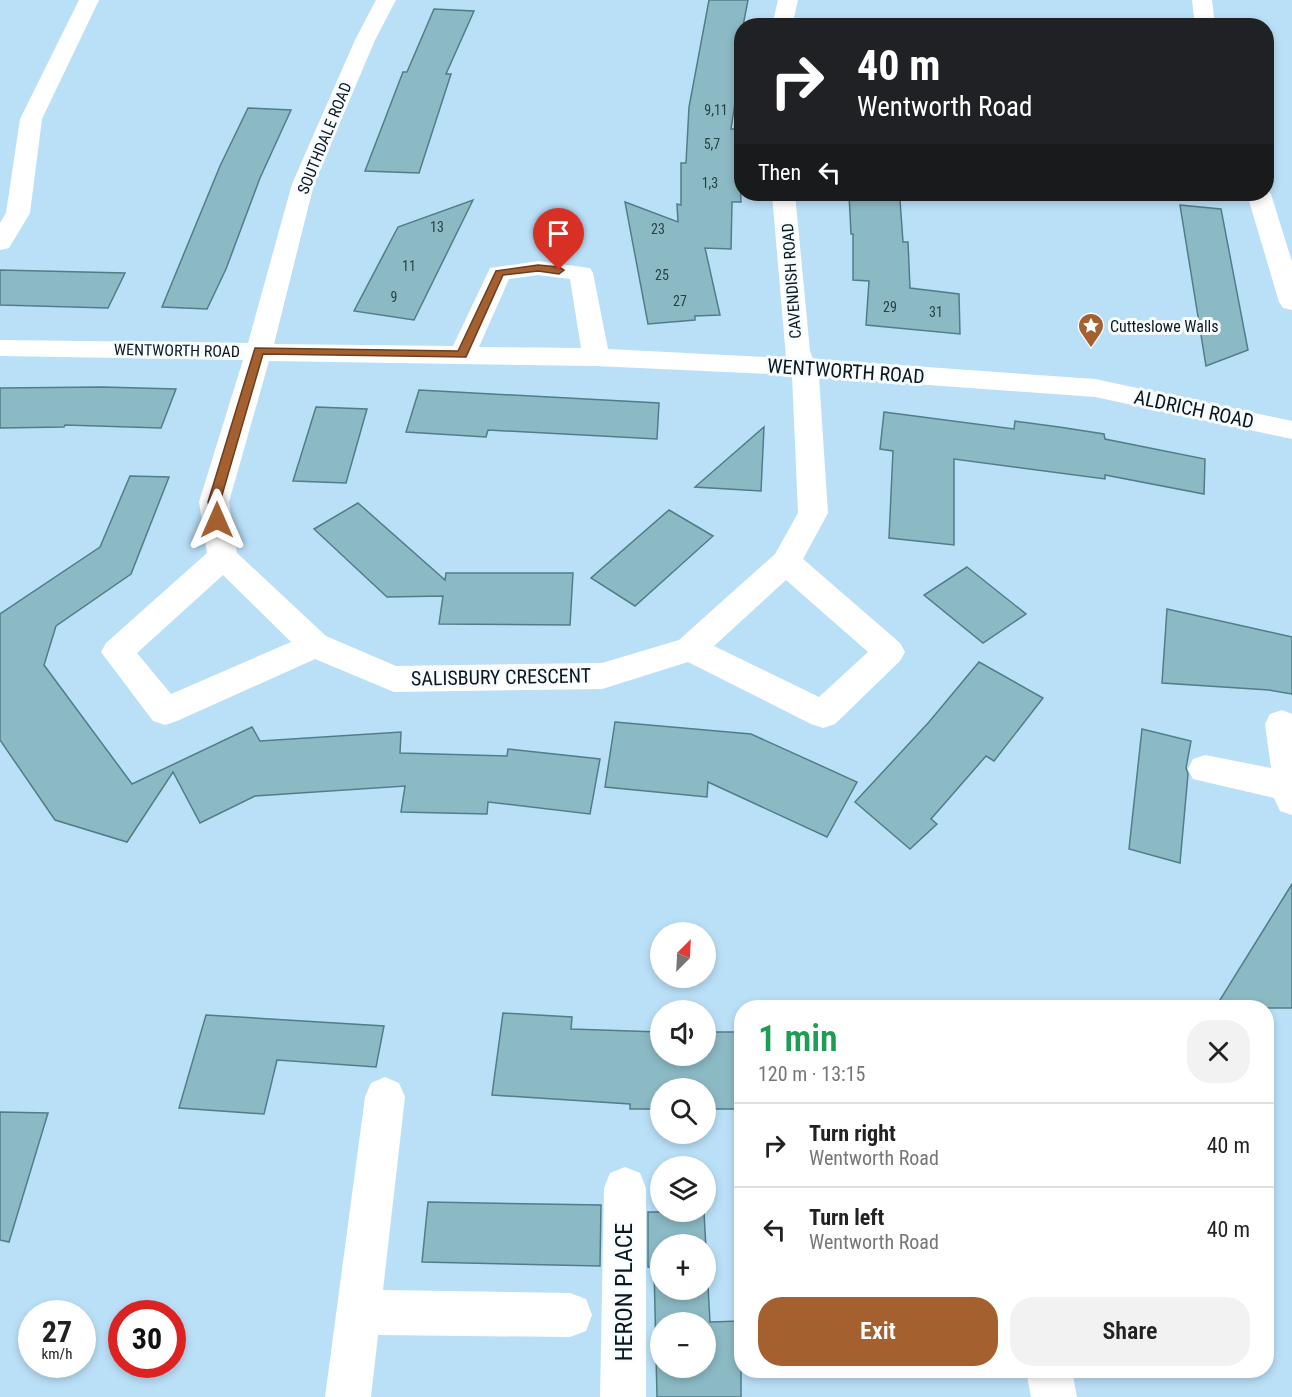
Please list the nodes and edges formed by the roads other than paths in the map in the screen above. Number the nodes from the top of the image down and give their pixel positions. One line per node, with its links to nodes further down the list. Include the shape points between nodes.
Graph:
1 (90, 0): 9 (street, via 31,119 18,213)
2 (386, 0): 12 (street, SOUTHDALE ROAD, via 303,184)
3 (788, 0): 5 (street)
4 (1202, 0): 6 (street)
5 (784, 18)
6 (1204, 18)
7 (785, 201): 15 (street, CAVENDISH ROAD, via 797,351)
8 (1261, 201): 10 (street)
9 (0, 243)
10 (1292, 302)
11 (0, 348): 12 (street, WENTWORTH ROAD)
12 (259, 351): 13 (street, WENTWORTH ROAD); 18 (street, via 214,502)
13 (462, 355): 14 (street, WENTWORTH ROAD); 14 (street, via 499,273 538,268 580,273)
14 (596, 357): 15 (street, WENTWORTH ROAD)
15 (802, 367): 16 (street, WENTWORTH ROAD); 19 (street, SALISBURY CRESCENT, via 807,381 813,513)
16 (1095, 388): 17 (street, ALDRICH ROAD)
17 (1292, 430)
18 (223, 557): 20 (street, SALISBURY CRESCENT); 20 (street, via 117,652 165,711)
19 (786, 562): 21 (street, SALISBURY CRESCENT); 21 (street, via 889,652 823,714)
20 (315, 645): 21 (street, SALISBURY CRESCENT, via 394,679 602,676)
21 (690, 649)
22 (1282, 724): 24 (street)
23 (1205, 769): 24 (street)
24 (1291, 791)
25 (385, 1097): 27 (street)
26 (625, 1188): 31 (street, HERON PLACE)
27 (358, 1312): 28 (street); 30 (street)
28 (570, 1315)
29 (1050, 1378): 32 (street)
30 (348, 1397)
31 (623, 1397)
32 (1054, 1397)

